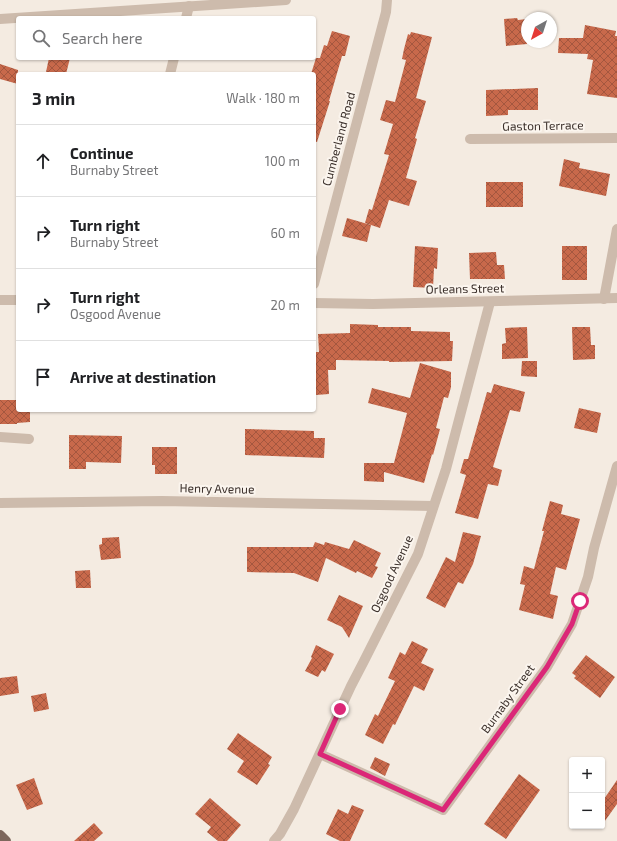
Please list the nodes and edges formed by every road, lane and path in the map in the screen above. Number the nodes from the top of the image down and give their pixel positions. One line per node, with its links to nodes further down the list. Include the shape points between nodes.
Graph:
1 (286, 0): 3 (street)
2 (387, 0): 13 (street, Cumberland Road, via 386,12)
3 (189, 6): 4 (street); 5 (street)
4 (44, 16)
5 (186, 16)
6 (16, 18): 7 (street)
7 (0, 19)
8 (174, 60): 9 (street)
9 (170, 72)
10 (617, 138): 11 (street, Gaston Terrace)
11 (470, 139)
12 (617, 229): 14 (street)
13 (316, 276)
14 (604, 298): 15 (street, Orleans Street); 18 (street, Orleans Street)
15 (617, 298)
16 (0, 300): 17 (street)
17 (16, 300)
18 (490, 302): 19 (street, Orleans Street); 24 (street, Osgood Avenue, via 446,469)
19 (316, 303)
20 (0, 437): 21 (street)
21 (29, 439)
22 (617, 466): 25 (street, Burnaby Street, via 588,577 572,624 547,667 443,810)
23 (0, 503): 24 (street, Henry Avenue, via 162,501)
24 (433, 506): 25 (street, Osgood Avenue, via 418,554 350,686)
25 (320, 754): 28 (street, Osgood Avenue, via 294,809)
26 (0, 835): 27 (main road)
27 (6, 841)
28 (274, 841)

